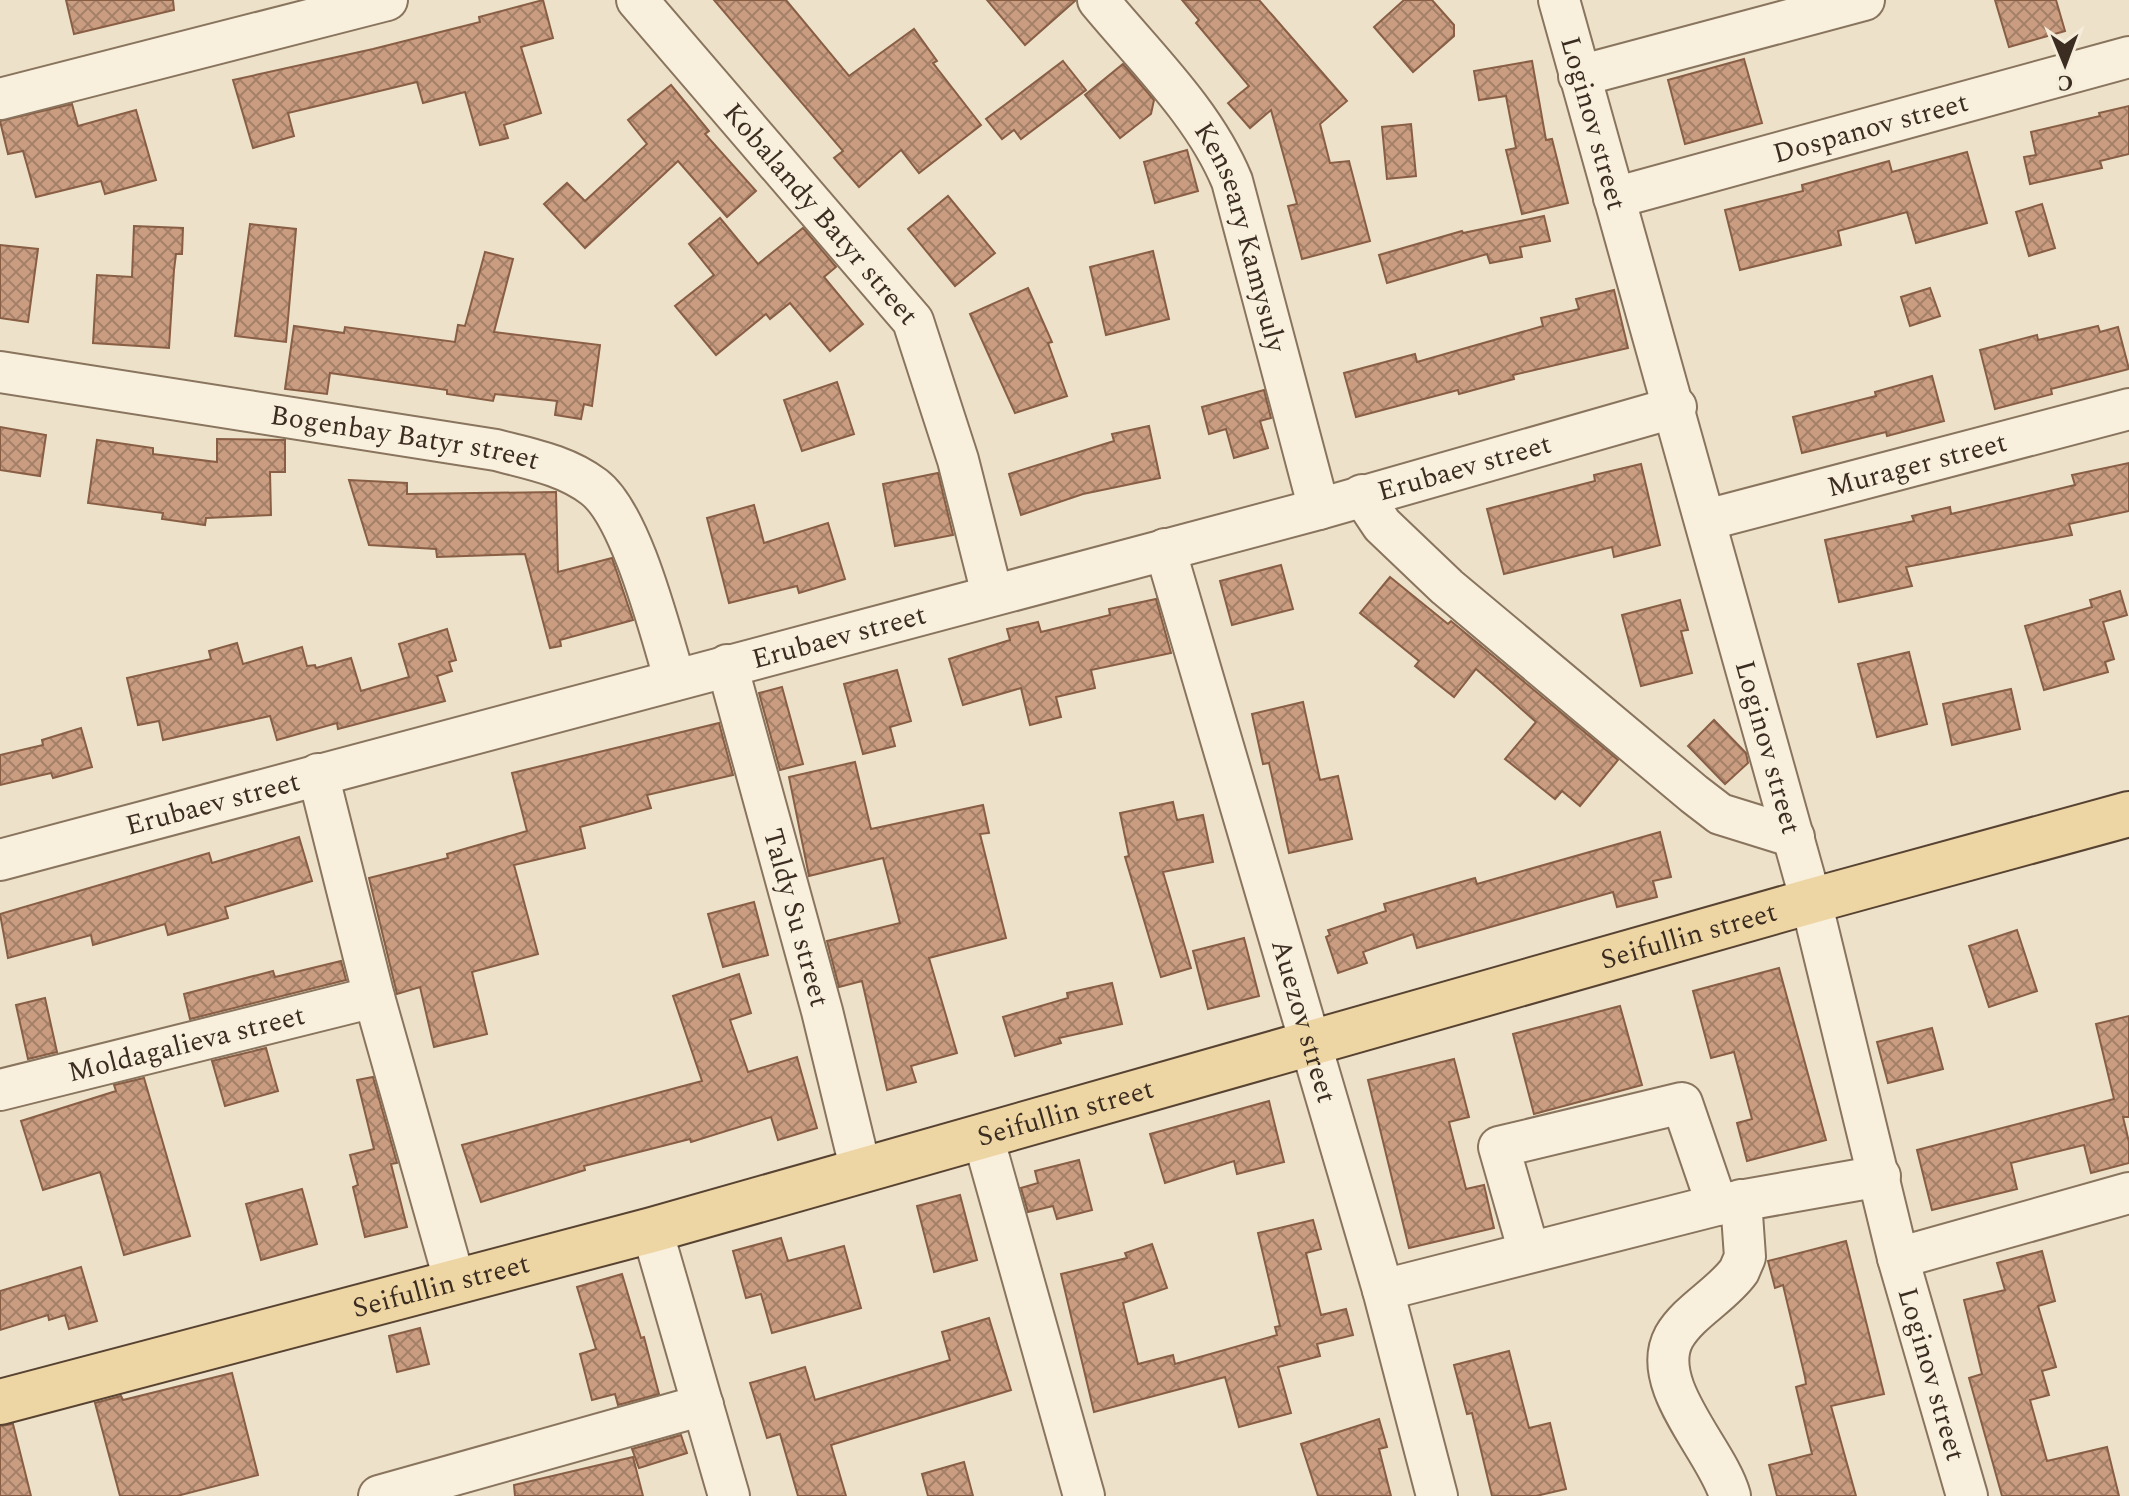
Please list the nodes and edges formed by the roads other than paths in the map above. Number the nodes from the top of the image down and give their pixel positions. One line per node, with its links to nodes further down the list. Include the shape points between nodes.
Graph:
1 (387, 0): 8 (street)
2 (637, 0): 17 (street, Kobalandy Batyr street, via 913,321 958,460)
3 (1098, 0): 14 (street, Kenseary Kamysuly, via 1222,156)
4 (1559, 0): 7 (street, Loginov street)
5 (1864, 0): 7 (street)
6 (2129, 57): 9 (street, Dospanov street)
7 (1579, 76): 9 (street, Loginov street)
8 (0, 99)
9 (1614, 198): 11 (street, Loginov street)
10 (0, 372): 19 (street, Bogenbay Batyr street, via 496,450 561,467 597,488 627,534)
11 (1676, 407): 13 (street, Erubaev street); 15 (street, Loginov street)
12 (2129, 409): 15 (street, Murager street)
13 (1362, 495): 14 (street, Erubaev street); 22 (street, via 1382,525 1447,587 1694,794 1720,814)
14 (1319, 509): 16 (street, Erubaev street)
15 (1706, 520): 22 (street, Loginov street)
16 (1165, 549): 17 (street, Erubaev street); 26 (street, Auezov street)
17 (992, 594): 18 (street, Erubaev street)
18 (727, 665): 19 (street, Erubaev street); 29 (street, Taldy Su street)
19 (675, 680): 20 (street, Erubaev street)
20 (318, 774): 23 (street, Erubaev street); 25 (street)
21 (2129, 814): 24 (main road, Seifullin street)
22 (1794, 837): 24 (street, Loginov street)
23 (0, 860)
24 (1811, 901): 26 (main road, Seifullin street); 30 (street, Loginov street)
25 (374, 997): 27 (street, Moldagalieva street); 36 (street)
26 (1312, 1045): 28 (main road, Seifullin street); 37 (street, Auezov street)
27 (0, 1090)
28 (983, 1137): 29 (main road, Seifullin street); 42 (street)
29 (861, 1171): 33 (main road, Seifullin street)
30 (1880, 1176): 32 (street); 35 (street, Loginov street)
31 (2129, 1193): 35 (street)
32 (1729, 1202): 34 (street); 34 (street, via 1682,1103 1499,1147); 44 (street, via 1745,1257 1739,1271 1676,1334 1669,1361 1678,1398 1721,1470)
33 (652, 1230): 36 (main road, Seifullin street); 39 (street)
34 (1529, 1252): 37 (street)
35 (1898, 1258): 45 (street, Loginov street)
36 (454, 1279): 38 (main road, Seifullin street)
37 (1383, 1290): 43 (street, Auezov street)
38 (0, 1402)
39 (703, 1405): 40 (street); 41 (street)
40 (379, 1496)
41 (729, 1496)
42 (1084, 1496)
43 (1437, 1496)
44 (1730, 1496)
45 (1967, 1496)

